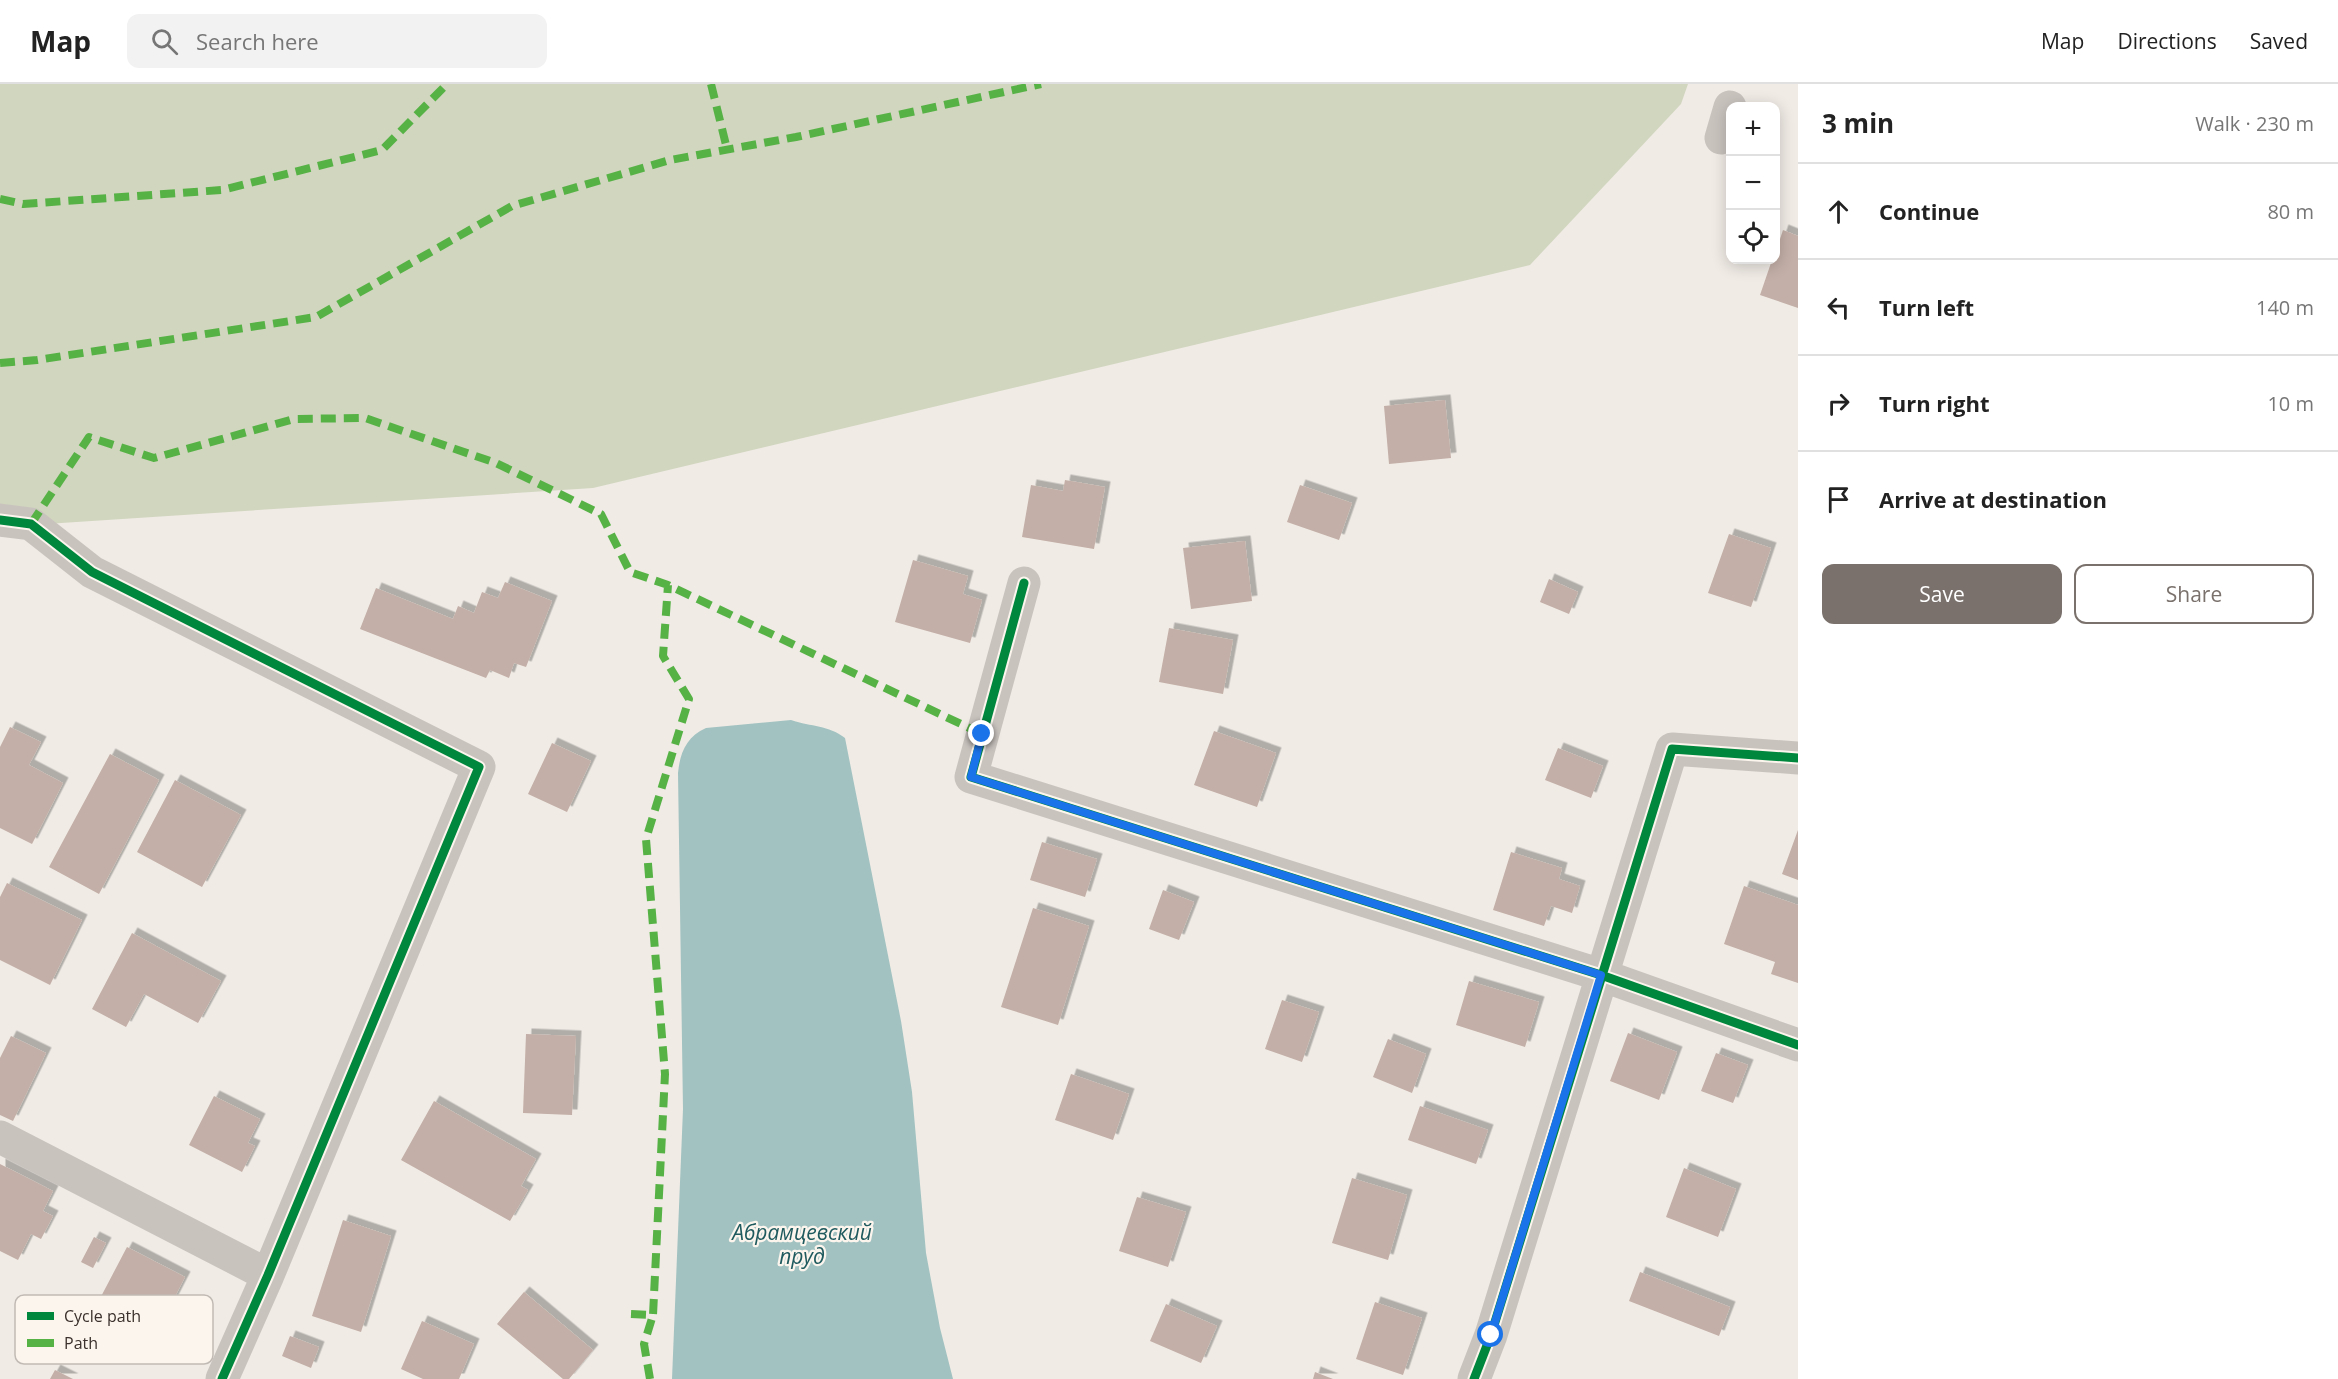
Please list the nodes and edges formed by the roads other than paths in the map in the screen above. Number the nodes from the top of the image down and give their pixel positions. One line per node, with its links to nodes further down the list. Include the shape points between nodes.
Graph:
1 (1737, 84): 2 (street)
2 (1732, 102)
3 (1726, 122): 4 (street)
4 (1721, 138)
5 (0, 520): 11 (street, via 31,524 92,572 478,766)
6 (1024, 583): 8 (street, via 971,777)
7 (1798, 758): 8 (street, via 1672,749)
8 (1601, 975): 9 (street); 13 (street, via 1491,1335)
9 (1798, 1045)
10 (0, 1137): 11 (street)
11 (268, 1275): 12 (street)
12 (222, 1379)
13 (1474, 1379)

